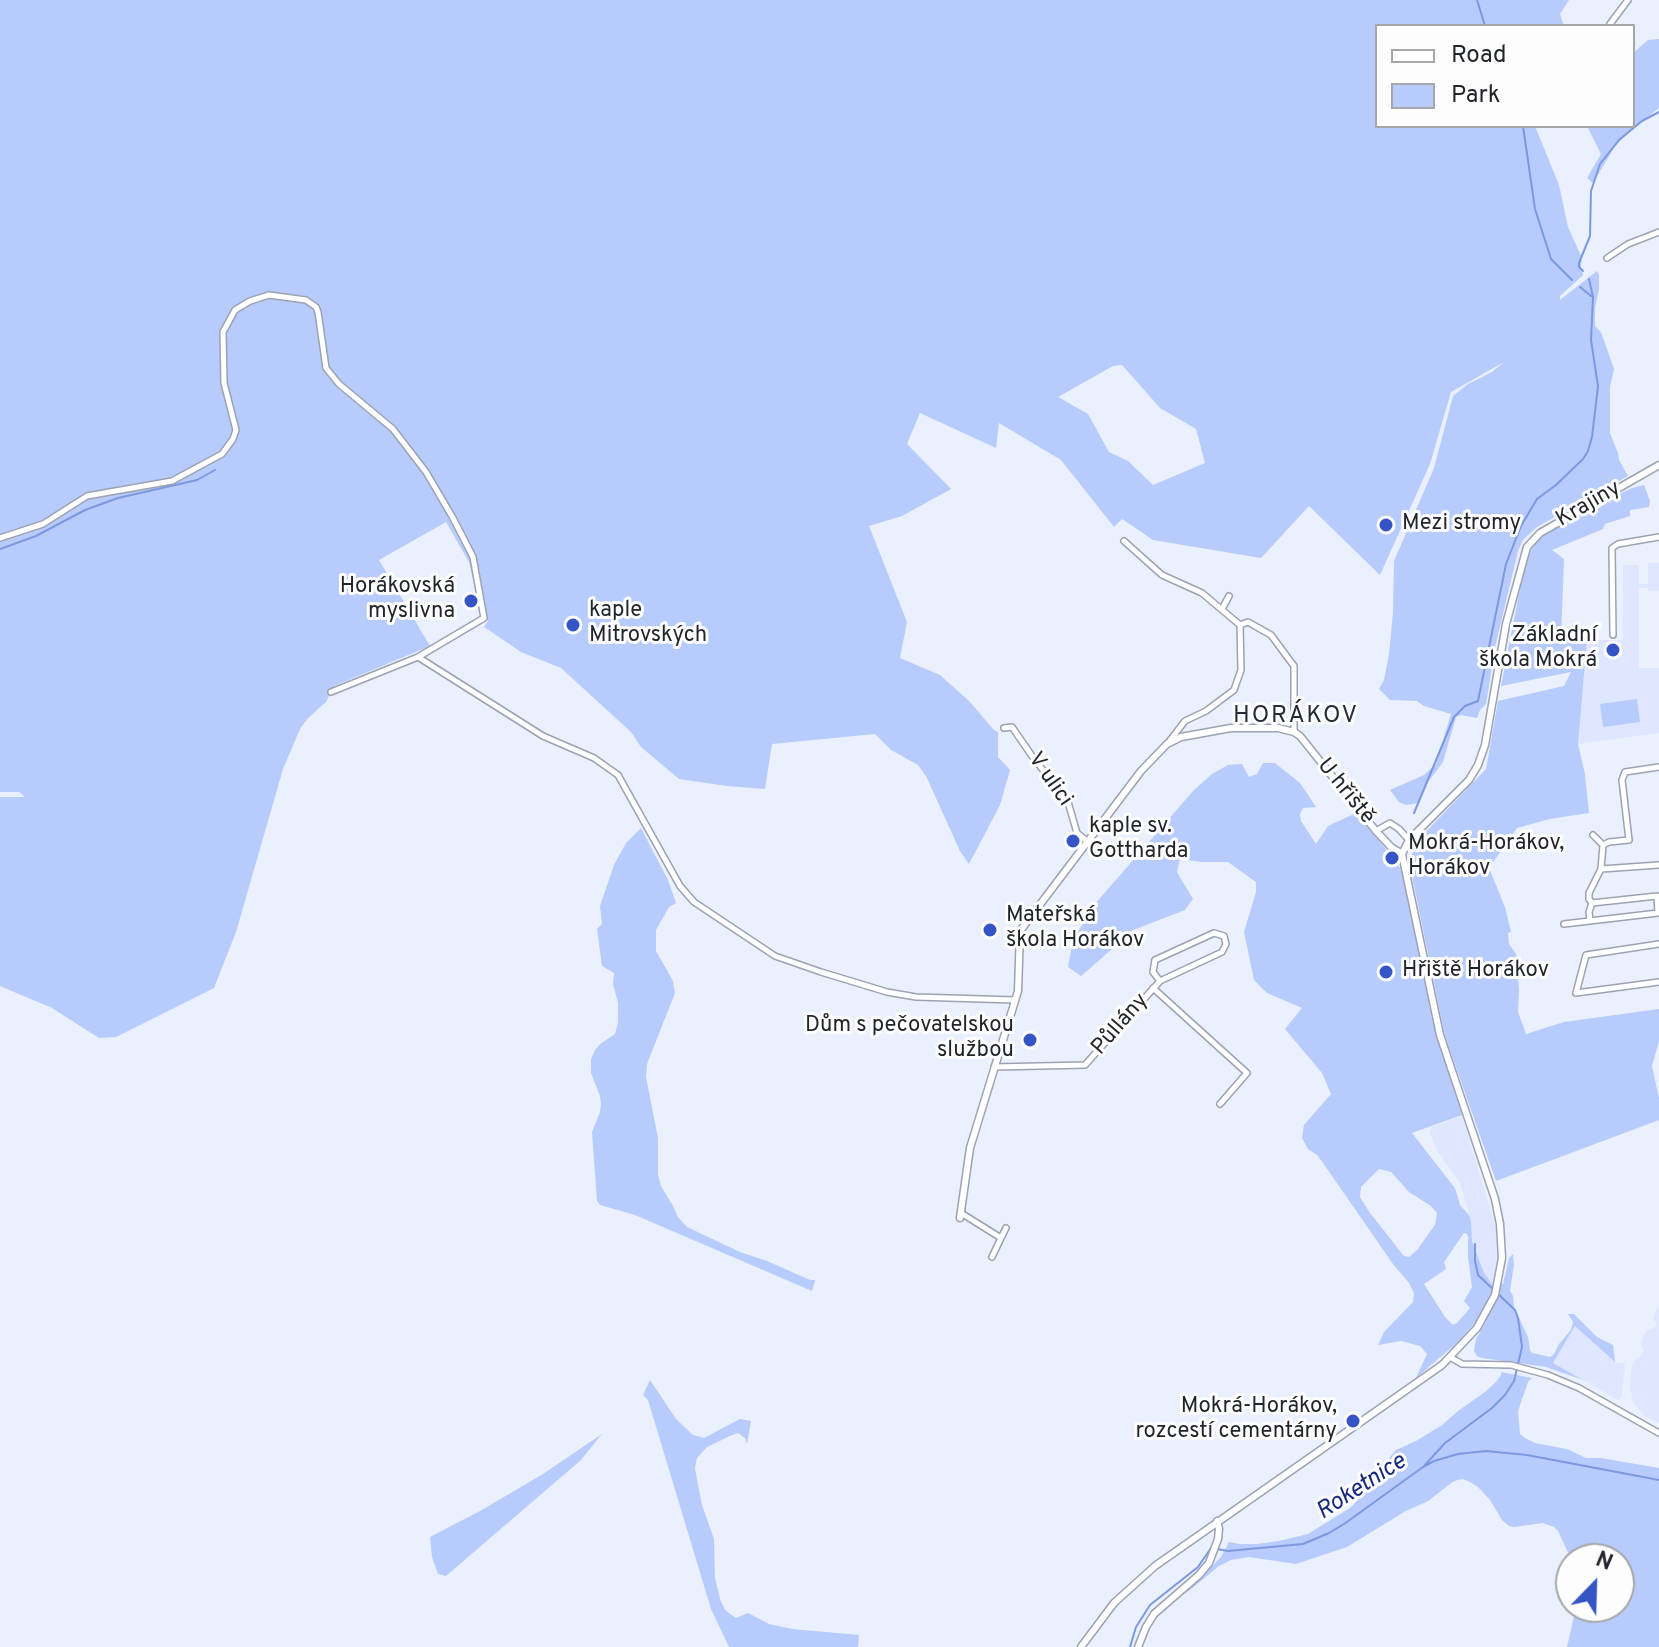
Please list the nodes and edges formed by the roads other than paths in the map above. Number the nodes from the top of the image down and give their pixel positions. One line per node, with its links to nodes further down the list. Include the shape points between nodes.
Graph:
1 (1628, 0): 2 (street)
2 (1610, 24)
3 (1659, 232): 4 (street)
4 (1607, 258)
5 (1659, 465): 21 (street, Krajiny, via 1540,533 1527,547 1478,765)
6 (1659, 537): 12 (street, via 1612,548)
7 (0, 538): 13 (street, via 43,524 87,496 172,481 222,454 236,430 224,383 223,332 235,310 250,301 269,295 306,300 318,312 326,368 393,429 426,472 473,557 484,618)
8 (1124, 541): 10 (street, via 1162,575 1202,593)
9 (1229, 596): 10 (street)
10 (1222, 609): 11 (street)
11 (1240, 625): 16 (street, via 1248,622 1271,635 1294,666); 17 (street, via 1241,670 1234,690 1185,721)
12 (1613, 635)
13 (418, 657): 14 (street); 34 (street, via 543,736 594,758 618,775 680,886 694,902 775,956 887,992)
14 (331, 692)
15 (1004, 728): 22 (street, V ulici, via 1012,727 1068,802 1077,833)
16 (1294, 732): 17 (street, via 1231,728); 19 (street, U hřiště)
17 (1167, 744): 22 (street)
18 (1659, 767): 23 (street, via 1625,772 1629,840)
19 (1376, 831): 21 (street, U hřiště, via 1390,823); 24 (street, U hřiště)
20 (1593, 835): 23 (street)
21 (1409, 840): 24 (street, Krajiny)
22 (1087, 841): 34 (street, via 1020,931)
23 (1603, 845): 26 (street)
24 (1402, 854): 41 (street, via 1440,1035 1500,1224 1502,1258 1496,1291 1484,1318)
25 (1659, 865): 26 (street)
26 (1601, 869): 27 (street, via 1589,893)
27 (1592, 903): 28 (street); 28 (street, via 1657,896 1658,913)
28 (1590, 921): 29 (street)
29 (1564, 924)
30 (1659, 944): 32 (street, via 1586,955 1576,993)
31 (1160, 981): 31 (street, Půllány, via 1222,952 1226,940 1214,933 1155,960 1153,972); 33 (street, Půllány)
32 (1659, 982)
33 (1153, 988): 35 (street, Půllány, via 1085,1065); 36 (street, Půllány, via 1247,1073)
34 (1015, 1000): 35 (street)
35 (994, 1067): 37 (street, via 970,1148)
36 (1220, 1104)
37 (960, 1215): 39 (street)
38 (1006, 1228): 39 (street)
39 (1001, 1238): 40 (street)
40 (992, 1257)
41 (1450, 1357): 42 (street, via 1462,1364 1511,1365 1548,1375); 43 (street)
42 (1659, 1433)
43 (1217, 1521): 44 (street, via 1126,1591); 45 (street, via 1214,1553 1199,1575 1154,1614)
44 (1081, 1647)
45 (1138, 1647)

